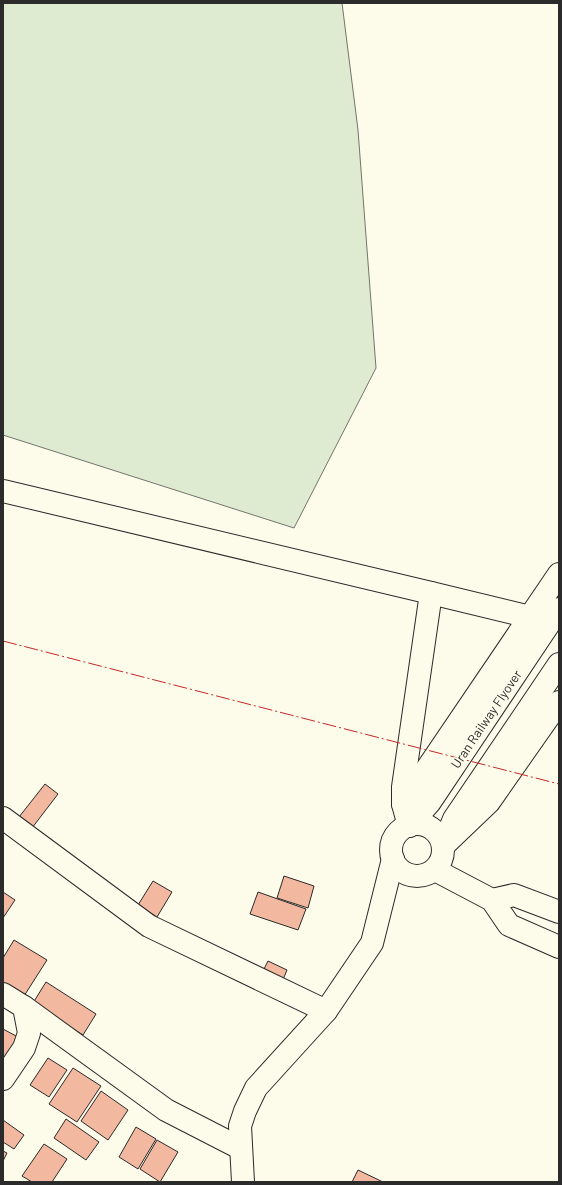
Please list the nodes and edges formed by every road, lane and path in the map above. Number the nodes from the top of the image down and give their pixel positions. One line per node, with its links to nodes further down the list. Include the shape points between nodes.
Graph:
1 (3, 490): 3 (street)
2 (559, 574): 5 (street)
3 (431, 594): 5 (street); 8 (street, via 403,786)
4 (559, 609): 10 (street, Uran Railway Flyover, via 430,802)
5 (530, 617): 8 (street)
6 (559, 664): 11 (street, via 454,819)
7 (559, 702): 11 (street, via 489,802)
8 (403, 804): 10 (street)
9 (3, 818): 19 (street, via 149,926)
10 (409, 826): 11 (street, via 423,825 431,828); 12 (street, via 396,835 391,849)
11 (443, 846): 13 (street, via 443,855)
12 (393, 859): 13 (street, via 403,872 411,875 420,876); 19 (street, via 372,943)
13 (435, 870): 14 (street)
14 (492, 900): 15 (street, via 514,894); 16 (street, via 509,925)
15 (559, 912)
16 (559, 947)
17 (3, 994): 18 (street)
18 (24, 1008): 20 (street, via 29,1033 24,1048); 21 (street, via 166,1110)
19 (326, 1011): 21 (street, via 256,1088 240,1126)
20 (3, 1078)
21 (240, 1148): 22 (street)
22 (243, 1182)

